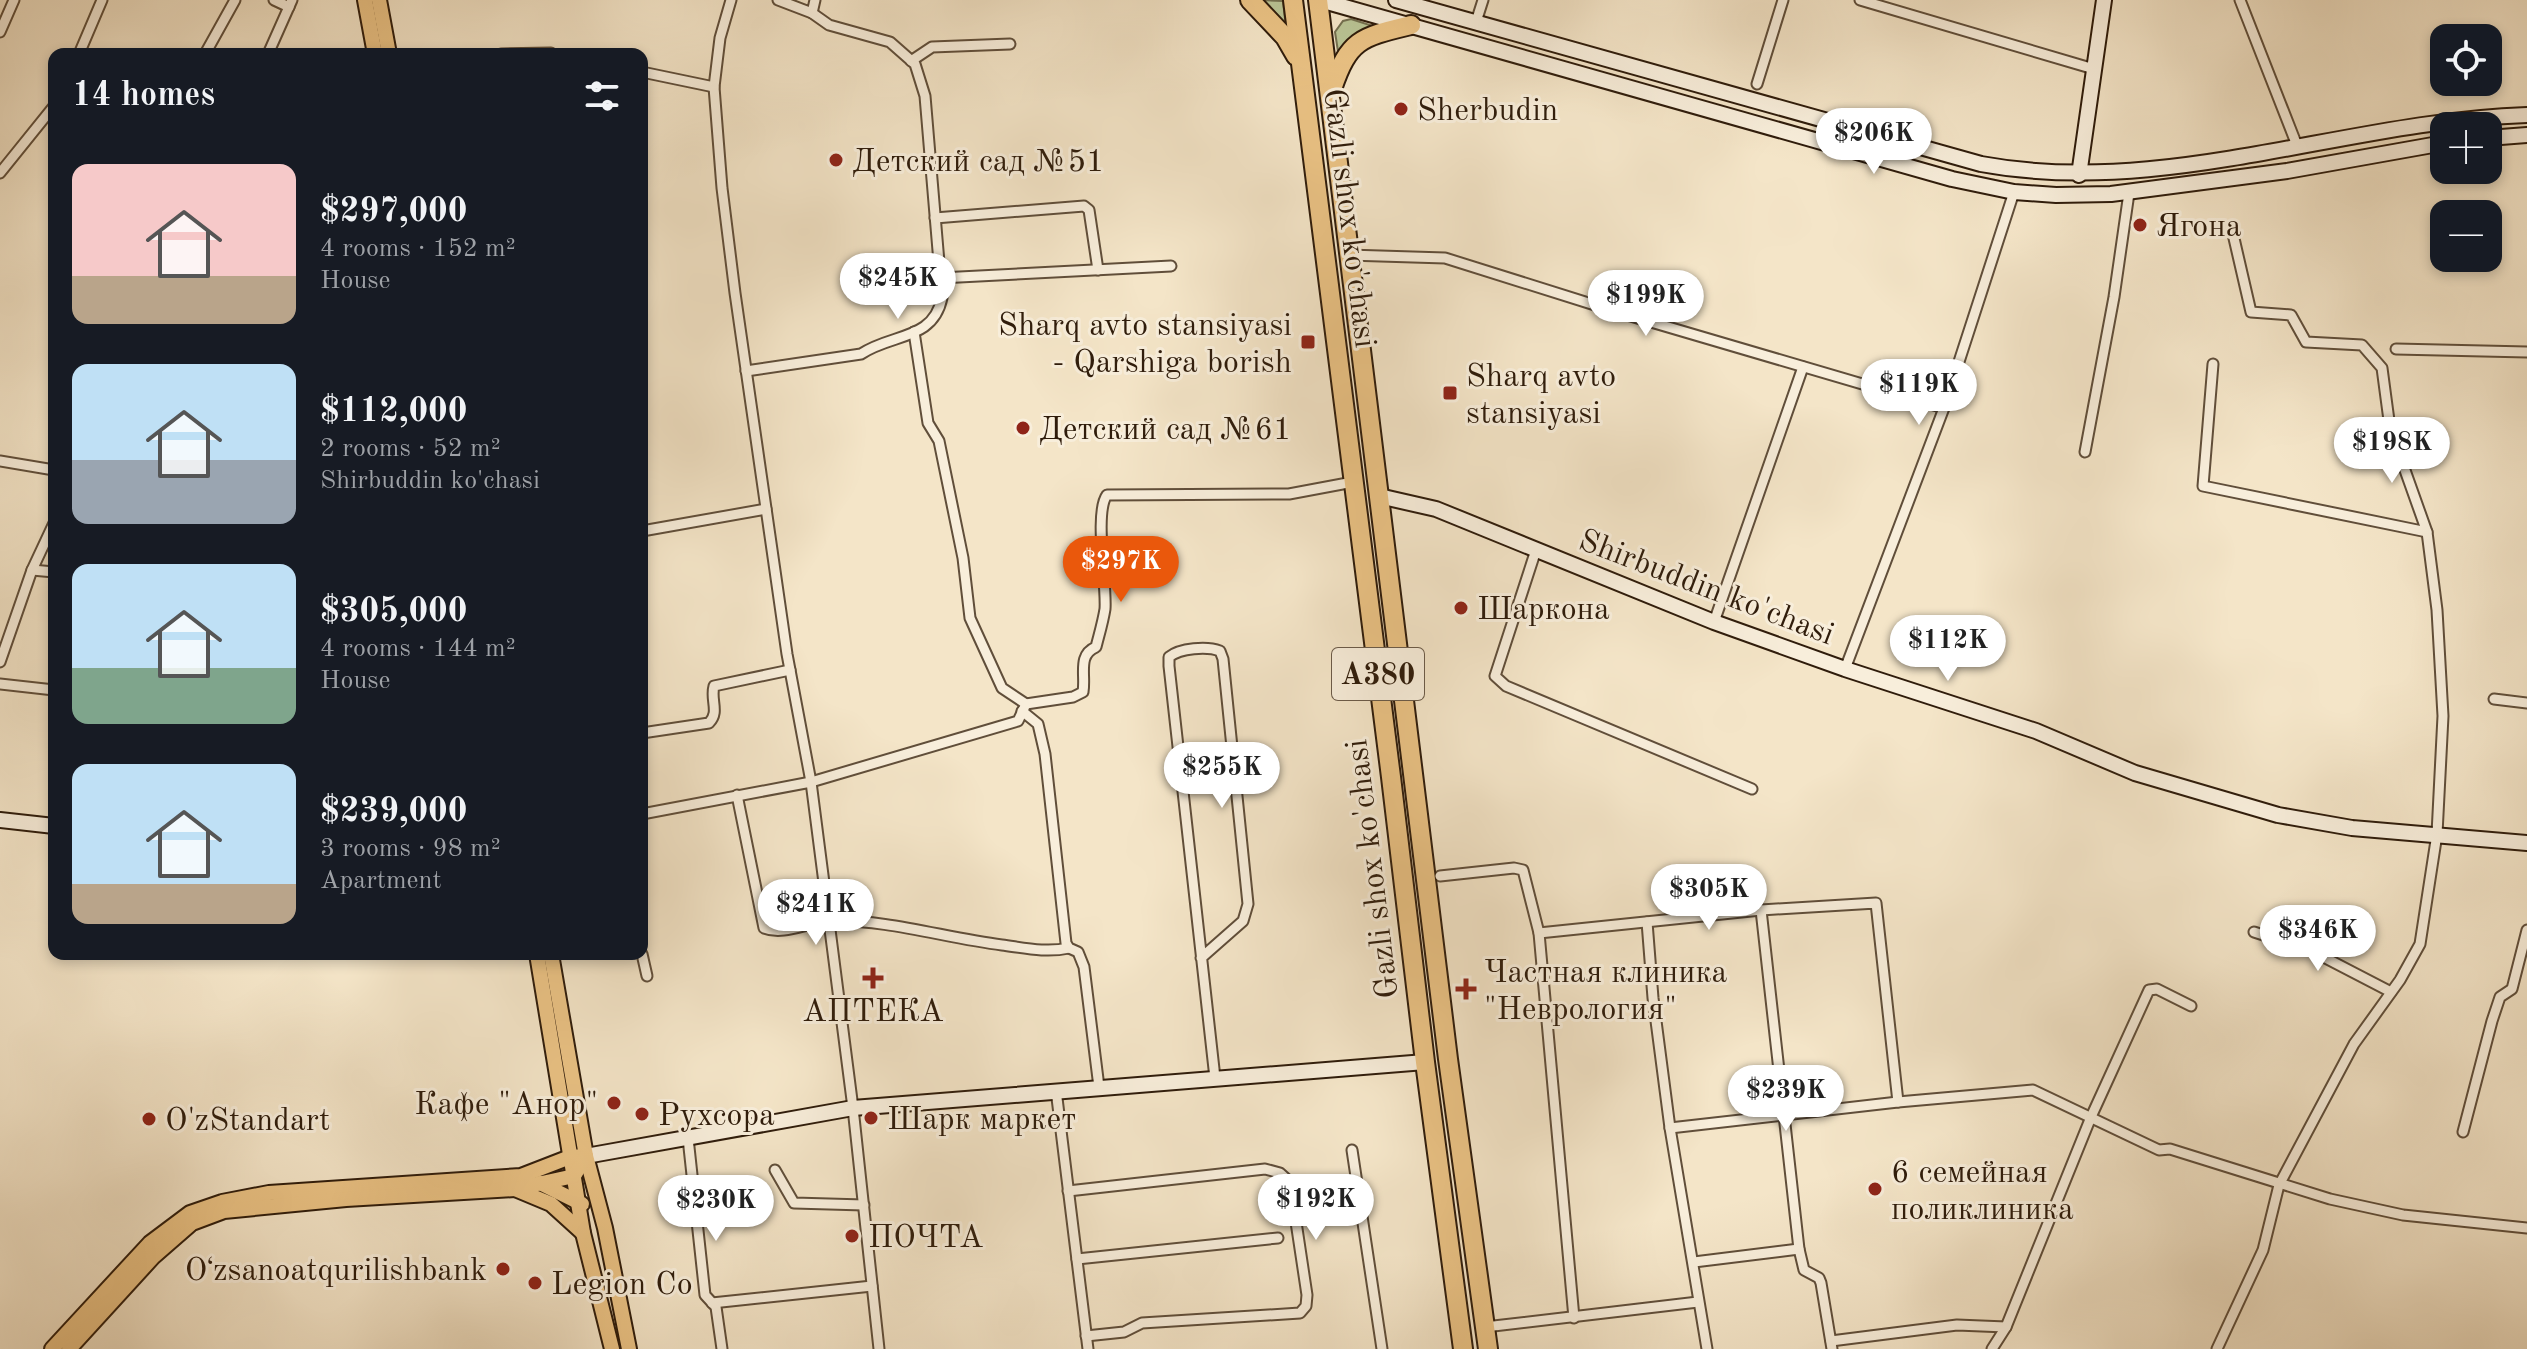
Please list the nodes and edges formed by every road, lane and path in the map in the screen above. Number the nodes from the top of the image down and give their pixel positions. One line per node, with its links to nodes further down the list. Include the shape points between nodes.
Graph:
1 (14, 0): 23 (street)
2 (102, 0): 25 (street)
3 (235, 0): 26 (street)
4 (274, 0): 19 (street)
5 (365, 0): 28 (main road)
6 (379, 0): 29 (main road)
7 (731, 0): 35 (street)
8 (778, 0): 20 (street)
9 (815, 0): 20 (street)
10 (1250, 0): 31 (highway, via 1285,37)
11 (1293, 0): 31 (highway, Gazli shox ko'chasi / A380)
12 (1319, 0): 22 (main road); 36 (highway, Gazli shox ko'chasi / A380)
13 (1396, 0): 21 (main road)
14 (1483, 0): 21 (street)
15 (1783, 0): 34 (street)
16 (1860, 0): 32 (street)
17 (2104, 0): 32 (main road)
18 (2240, 0): 42 (street)
19 (291, 4): 27 (street)
20 (812, 13): 30 (street, via 829,25 890,42)
21 (1476, 22): 45 (main road, via 1981,164)
22 (1411, 25): 36 (highway, via 1374,33 1354,44); 47 (main road, via 1952,179)
23 (0, 32)
24 (1010, 44): 30 (street, via 932,47)
25 (82, 48)
26 (208, 48)
27 (271, 48)
28 (374, 48)
29 (388, 48)
30 (911, 61): 49 (street, via 925,96)
31 (1301, 65): 65 (highway, Gazli shox ko'chasi / A380)
32 (2094, 69): 45 (main road)
33 (648, 73): 35 (street)
34 (1757, 84)
35 (714, 87): 60 (street)
36 (1330, 95): 51 (highway, Gazli shox ko'chasi / A380)
37 (48, 113): 44 (street)
38 (2527, 115): 42 (main road, via 2453,121)
39 (2527, 135): 40 (main road)
40 (2502, 137)
41 (2430, 145): 46 (main road)
42 (2298, 148): 43 (main road)
43 (2245, 157): 45 (main road); 46 (main road)
44 (0, 173)
45 (2079, 175)
46 (2248, 177): 48 (main road)
47 (2014, 192): 48 (main road); 61 (street)
48 (2129, 193): 62 (street)
49 (935, 218): 53 (street, via 1084,206 1089,210); 54 (street)
50 (2233, 234): 69 (street, via 2251,312 2291,315 2306,342 2362,345 2382,368 2390,428)
51 (1348, 255): 59 (street, via 1445,258); 66 (highway, Gazli shox ko'chasi / A380)
52 (1171, 266): 53 (street)
53 (1098, 270): 54 (street)
54 (940, 278): 55 (street, via 939,313 926,328)
55 (914, 332): 60 (street, via 861,354); 82 (street, via 928,423 939,441 963,558 970,618 1002,688)
56 (2396, 349): 57 (street)
57 (2527, 352)
58 (2213, 364): 69 (street, via 2203,486)
59 (1803, 367): 61 (street); 74 (street)
60 (746, 371): 67 (street)
61 (1944, 408): 76 (street)
62 (2085, 452)
63 (0, 461): 64 (street)
64 (48, 469)
65 (1353, 482): 82 (street, via 1289,494 1107,495 1102,529 1105,608 1096,647 1083,659 1083,692); 107 (highway, Gazli shox ko'chasi / A380)
66 (1379, 496): 71 (main road, Shirbuddin ko'chasi, via 1436,509); 140 (highway, Gazli shox ko'chasi / A380)
67 (766, 509): 68 (street); 77 (street)
68 (648, 530)
69 (2427, 532): 90 (street, via 2443,716)
70 (48, 536): 72 (street)
71 (1536, 550): 74 (main road, Shirbuddin ko'chasi); 85 (street, via 1495,676 1506,686)
72 (32, 570): 73 (street); 75 (street)
73 (48, 571)
74 (1714, 622): 76 (main road, Shirbuddin ko'chasi)
75 (0, 662)
76 (1845, 669): 90 (main road, Shirbuddin ko'chasi, via 2036,731 2135,773 2278,815 2352,828)
77 (790, 670): 83 (street, via 714,686 716,712 709,723); 84 (street)
78 (0, 684): 79 (street)
79 (48, 689)
80 (2494, 699): 81 (street)
81 (2527, 703)
82 (1024, 708): 84 (street, via 1018,721); 99 (street, via 1038,724 1045,754)
83 (648, 732)
84 (811, 782): 86 (street); 94 (street)
85 (1752, 789)
86 (737, 795): 87 (street); 94 (street, via 764,928)
87 (648, 813)
88 (0, 820): 89 (main road)
89 (48, 825)
90 (2437, 834): 91 (main road, Shirbuddin ko'chasi); 105 (street, via 2420,944)
91 (2527, 843)
92 (1440, 876): 98 (street, via 1523,870)
93 (1761, 910): 95 (street); 111 (street, via 1876,903); 113 (street)
94 (829, 921): 99 (street, via 894,926 1051,952); 112 (street)
95 (1647, 922): 98 (street); 115 (street)
96 (2527, 930): 116 (street, via 2512,989 2500,997 2492,1021)
97 (2254, 932): 105 (street, via 2310,950)
98 (1539, 933): 139 (street)
99 (1069, 948): 109 (street, via 1078,952 1084,967)
100 (1201, 958): 100 (street, via 1169,657 1213,648 1223,659 1248,904 1243,921); 108 (street)
101 (538, 960): 120 (main road)
102 (552, 960): 119 (main road)
103 (643, 960): 104 (street)
104 (647, 976)
105 (2391, 992): 125 (street, via 2354,1044)
106 (2191, 1006): 114 (street, via 2149,990)
107 (1425, 1062): 108 (main road); 152 (highway, Gazli shox ko'chasi / A380)
108 (1215, 1078): 109 (main road)
109 (1099, 1087): 110 (main road)
110 (1056, 1090): 112 (main road); 126 (street)
111 (1898, 1102): 113 (street); 114 (street, via 2033,1090)
112 (853, 1108): 117 (main road); 128 (street)
113 (1783, 1117): 115 (street); 133 (street)
114 (2091, 1117): 125 (street, via 2159,1150 2170,1149); 141 (street)
115 (1670, 1128): 135 (street)
116 (2463, 1132)
117 (688, 1138): 119 (main road); 138 (street, via 705,1295)
118 (1352, 1150): 151 (street)
119 (586, 1156): 120 (main road); 122 (main road); 129 (main road)
120 (570, 1157): 122 (main road); 123 (main road)
121 (775, 1170): 128 (street, via 794,1203)
122 (574, 1176): 124 (main road); 127 (main road)
123 (518, 1182): 124 (main road); 131 (main road); 144 (main road, via 269,1193 190,1213 150,1243); 145 (main road, via 224,1211 192,1223 153,1257)
124 (543, 1183): 127 (main road)
125 (2279, 1185): 130 (street, via 2403,1215); 156 (street, via 2263,1250)
126 (1068, 1191): 134 (street); 142 (street, via 1265,1169 1280,1173 1290,1182 1307,1295 1300,1313 1142,1323 1124,1332)
127 (578, 1202): 129 (main road, via 598,1215); 131 (main road)
128 (864, 1205): 136 (street)
129 (605, 1228): 147 (main road)
130 (2527, 1228)
131 (583, 1233): 146 (main road)
132 (1278, 1238): 134 (street)
133 (1799, 1249): 135 (street); 143 (street, via 1804,1270 1821,1283)
134 (1077, 1259): 142 (street)
135 (1694, 1262): 137 (street)
136 (872, 1286): 138 (street); 149 (street)
137 (1698, 1302): 139 (street); 154 (street)
138 (712, 1303): 148 (street)
139 (1574, 1318): 140 (street)
140 (1485, 1327): 153 (highway, Gazli shox ko'chasi / A380)
141 (2006, 1327): 143 (street, via 1957,1325); 155 (street)
142 (1086, 1336): 150 (street)
143 (1832, 1345)
144 (52, 1349)
145 (69, 1349)
146 (612, 1349)
147 (629, 1349)
148 (722, 1349)
149 (879, 1349)
150 (1088, 1349)
151 (1382, 1349)
152 (1463, 1349)
153 (1488, 1349)
154 (1707, 1349)
155 (1992, 1349)
156 (2217, 1349)

